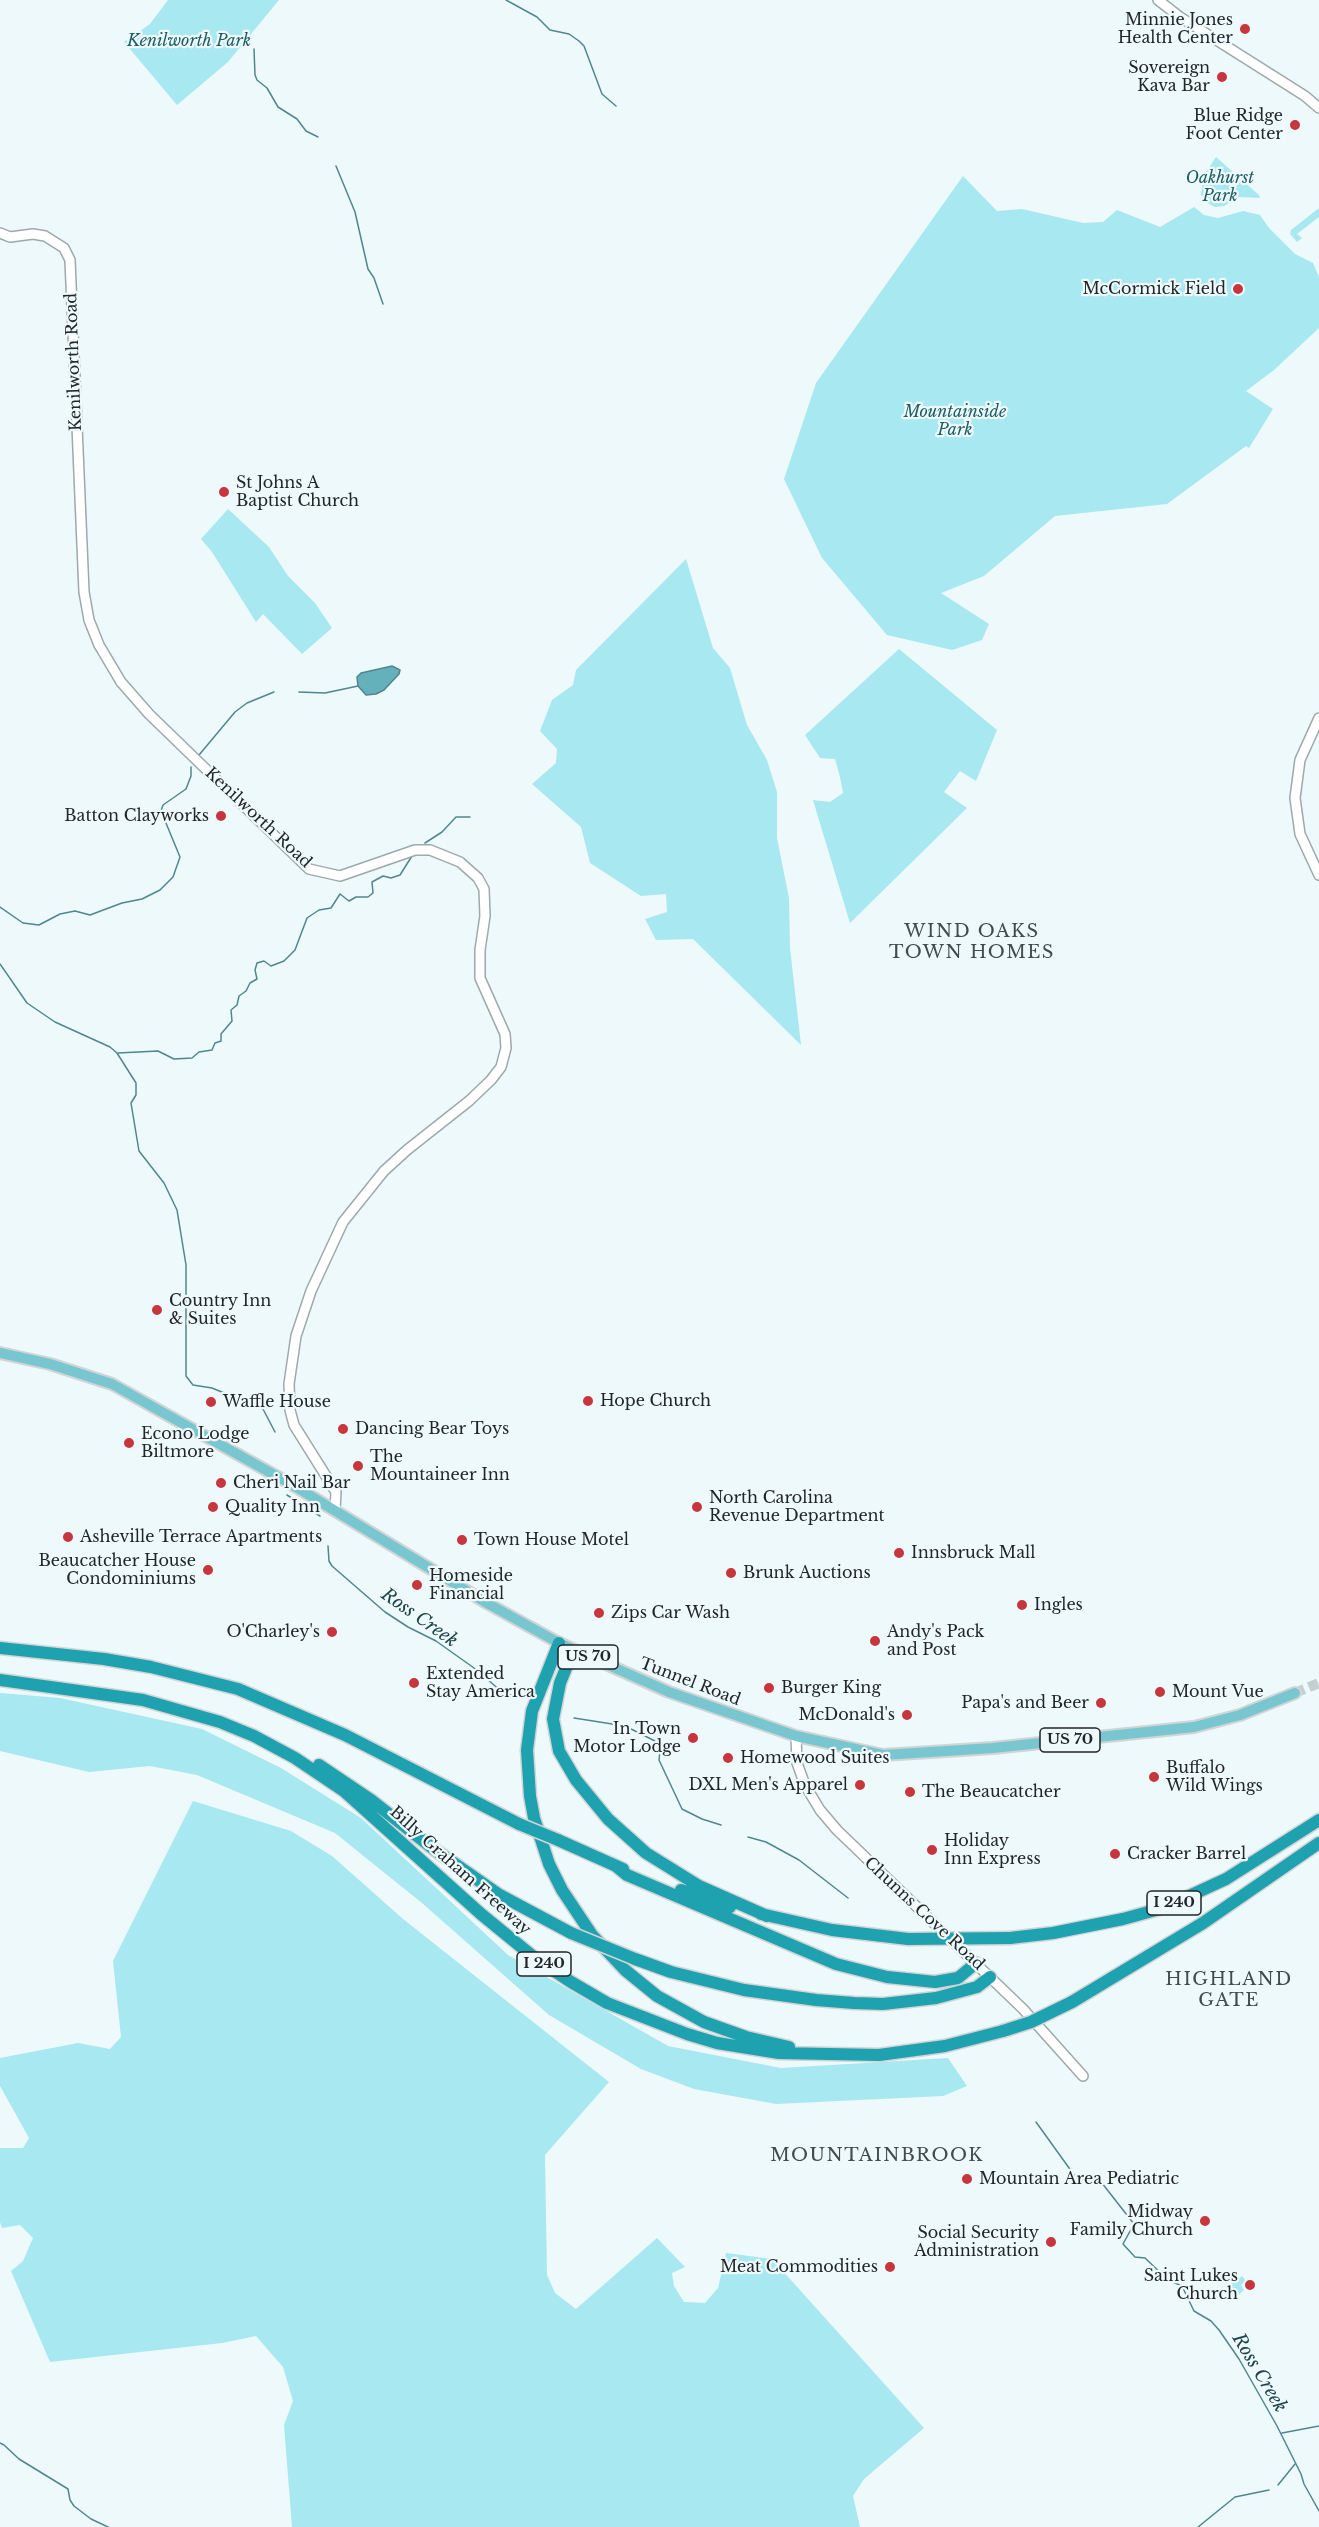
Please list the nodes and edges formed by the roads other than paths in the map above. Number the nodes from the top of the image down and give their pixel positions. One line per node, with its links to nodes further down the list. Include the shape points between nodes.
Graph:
1 (1158, 0): 2 (street)
2 (1319, 108)
3 (0, 233): 7 (street, Kenilworth Road, via 10,237 45,236 64,248 70,260 84,592 99,645 121,682 154,720 309,869 344,875 414,850 430,850 460,862 484,889 480,978 505,1034 501,1067 469,1101 406,1150 343,1222 310,1291 296,1336 289,1384 290,1410 294,1425 337,1497)
4 (1319, 718): 5 (street, via 1300,760 1295,798 1300,834)
5 (1319, 875)
6 (0, 1353): 7 (main road, Tunnel Road / US 70, via 59,1366 112,1384)
7 (335, 1509): 8 (main road, Tunnel Road / US 70)
8 (559, 1643): 10 (main road, Tunnel Road / US 70); 21 (highway, via 538,1694 528,1732 530,1796 549,1864 592,1935 640,1983 704,2022 775,2044)
9 (0, 1648): 17 (highway, I 240, bridge, via 151,1667 238,1689 345,1735 519,1824)
10 (573, 1651): 13 (main road, Tunnel Road / US 70, via 669,1692); 18 (highway, via 560,1683 553,1719 560,1751 576,1780 608,1819 646,1853 699,1886)
11 (0, 1680): 14 (highway, Billy Graham Freeway / I 240, via 99,1692 182,1710 254,1736)
12 (1294, 1693): 13 (main road, Tunnel Road / US 70, via 1240,1715 1194,1727 993,1748 883,1755)
13 (796, 1736): 19 (street, Chunns Cove Road, via 800,1773 820,1810 856,1850)
14 (295, 1758): 20 (highway, bridge, via 338,1776 474,1878 533,1914 671,1972 744,1990 883,2004 936,1998 977,1987); 21 (highway, Billy Graham Freeway / I 240, via 366,1809 508,1937 607,2003 717,2043 779,2053)
15 (1319, 1820): 18 (highway, I 240, bridge, via 1226,1879 1163,1908 1053,1933 1010,1938 908,1939 832,1930)
16 (1319, 1843): 21 (highway, Billy Graham Freeway / I 240, bridge, via 1203,1923 1072,2002 1031,2022 945,2046)
17 (616, 1866): 18 (highway, I 240, via 726,1907); 19 (highway, via 627,1875 796,1948 859,1970 935,1982 958,1978)
18 (767, 1916)
19 (976, 1963): 20 (street, Chunns Cove Road)
20 (990, 1977): 22 (street, Chunns Cove Road)
21 (850, 2055)
22 (1083, 2076)

